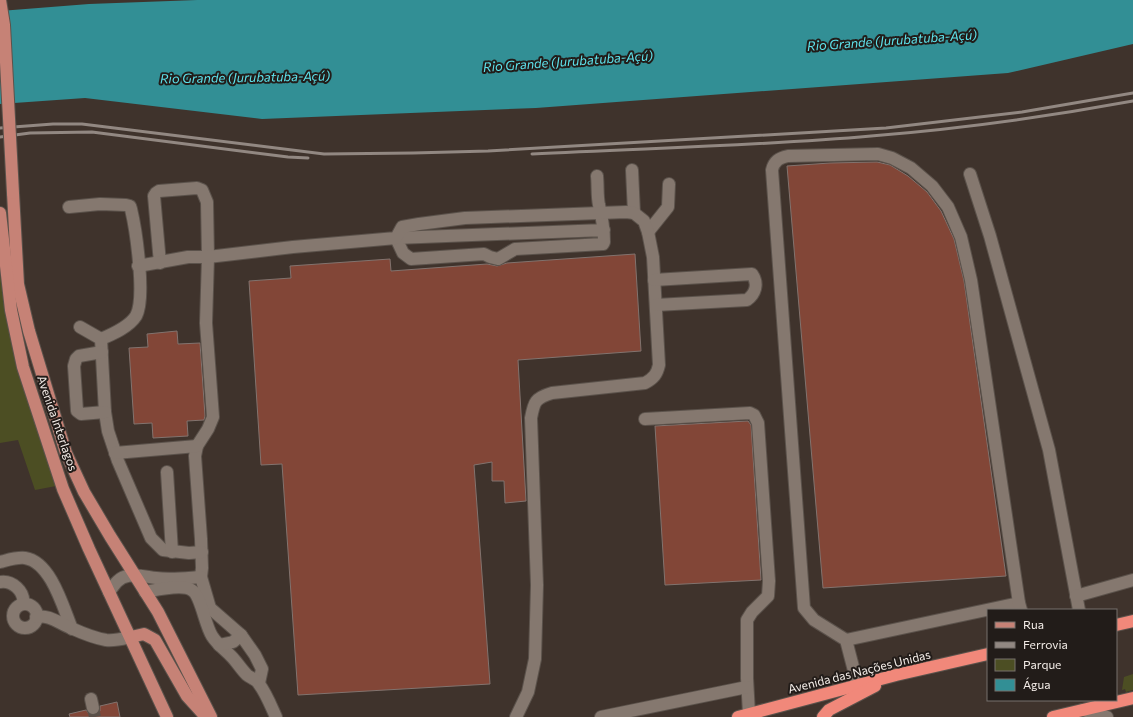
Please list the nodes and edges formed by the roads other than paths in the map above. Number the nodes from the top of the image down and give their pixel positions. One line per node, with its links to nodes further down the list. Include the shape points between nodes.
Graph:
1 (0, 0): 31 (main road, Avenida Interlagos, bridge, via 4,25 18,284 31,338 66,453 84,492)
2 (632, 170): 8 (lane)
3 (970, 174): 37 (lane, via 990,236 1049,450)
4 (597, 176): 7 (lane)
5 (669, 184): 11 (lane, via 668,207)
6 (69, 208): 17 (lane, via 100,204 130,206 138,245)
7 (602, 213): 8 (lane); 10 (lane); 13 (lane, via 465,218 402,227)
8 (634, 213): 11 (lane, via 644,221)
9 (0, 214): 35 (main road, Avenida Interlagos, via 11,310 23,367 63,489)
10 (604, 230): 12 (lane); 14 (lane, via 603,244)
11 (648, 232): 18 (lane)
12 (511, 234): 13 (lane); 14 (lane)
13 (396, 238): 14 (lane, via 403,254 411,259 484,254 498,259); 15 (lane)
14 (512, 251)
15 (208, 257): 16 (lane, via 188,257); 16 (lane, via 205,194 198,188 159,191 154,196); 25 (lane, via 206,323 213,417)
16 (160, 263): 17 (lane)
17 (138, 266): 21 (lane, via 140,299 136,316 118,331)
18 (654, 280): 19 (lane); 19 (lane, via 752,274 756,282 752,296 747,300)
19 (656, 305): 66 (lane, via 659,365 652,380 645,383 552,393 541,396 535,402 531,418 537,584 535,659 528,692)
20 (80, 327): 21 (lane)
21 (101, 339): 22 (lane)
22 (102, 352): 23 (lane); 23 (lane, via 79,356 74,366 77,411 81,414)
23 (105, 412): 26 (lane)
24 (645, 419): 56 (lane, via 750,413 758,423 769,581 768,596 747,620)
25 (197, 446): 26 (lane); 29 (lane, via 195,456)
26 (115, 453): 28 (lane, via 151,538 163,550)
27 (167, 472): 28 (lane)
28 (172, 552): 29 (lane)
29 (202, 552): 32 (lane)
30 (0, 562): 46 (lane, via 25,558 40,565 50,578)
31 (135, 575): 32 (lane, via 157,579); 35 (lane, via 120,579); 36 (main road, Avenida Interlagos)
32 (201, 577): 47 (lane, via 210,608)
33 (1133, 580): 37 (lane)
34 (0, 582): 38 (lane, via 9,582 16,586 23,598)
35 (109, 592): 48 (main road, Avenida Interlagos)
36 (145, 592): 50 (lane, via 179,587 194,591 204,618); 64 (main road, Avenida Interlagos, via 158,612)
37 (1076, 596): 41 (lane)
38 (23, 604): 43 (lane, via 33,608); 43 (lane, via 13,614 17,625 29,627 35,622)
39 (1020, 606): 40 (lane); 49 (lane, via 971,280 961,237 948,207 932,186 911,168 892,158 878,154 788,156 774,163 772,170 804,608 814,620)
40 (1005, 609)
41 (1079, 609)
42 (987, 612): 49 (lane)
43 (36, 617): 46 (lane, via 50,618)
44 (1133, 621): 45 (highway)
45 (1117, 625)
46 (72, 629): 48 (lane, via 106,640)
47 (241, 635): 50 (lane, via 233,642); 51 (lane)
48 (130, 637): 62 (main road, Avenida Interlagos); 63 (main road, via 144,634 155,640 187,696)
49 (846, 640): 57 (lane)
50 (219, 645): 53 (lane)
51 (249, 646): 53 (lane); 55 (lane, via 262,669)
52 (987, 654): 54 (highway, Avenida das Nações Unidas)
53 (233, 657): 55 (lane, via 242,670)
54 (896, 675): 57 (highway, Avenida das Nações Unidas); 60 (highway)
55 (259, 683): 65 (lane)
56 (747, 686): 61 (lane); 67 (lane)
57 (858, 686): 61 (highway, Avenida das Nações Unidas)
58 (1133, 698): 59 (highway)
59 (1083, 710): 68 (highway); 69 (lane)
60 (827, 715)
61 (743, 716)
62 (167, 717)
63 (206, 717)
64 (211, 717)
65 (276, 717)
66 (516, 717)
67 (601, 717)
68 (1053, 717)
69 (1107, 717)

